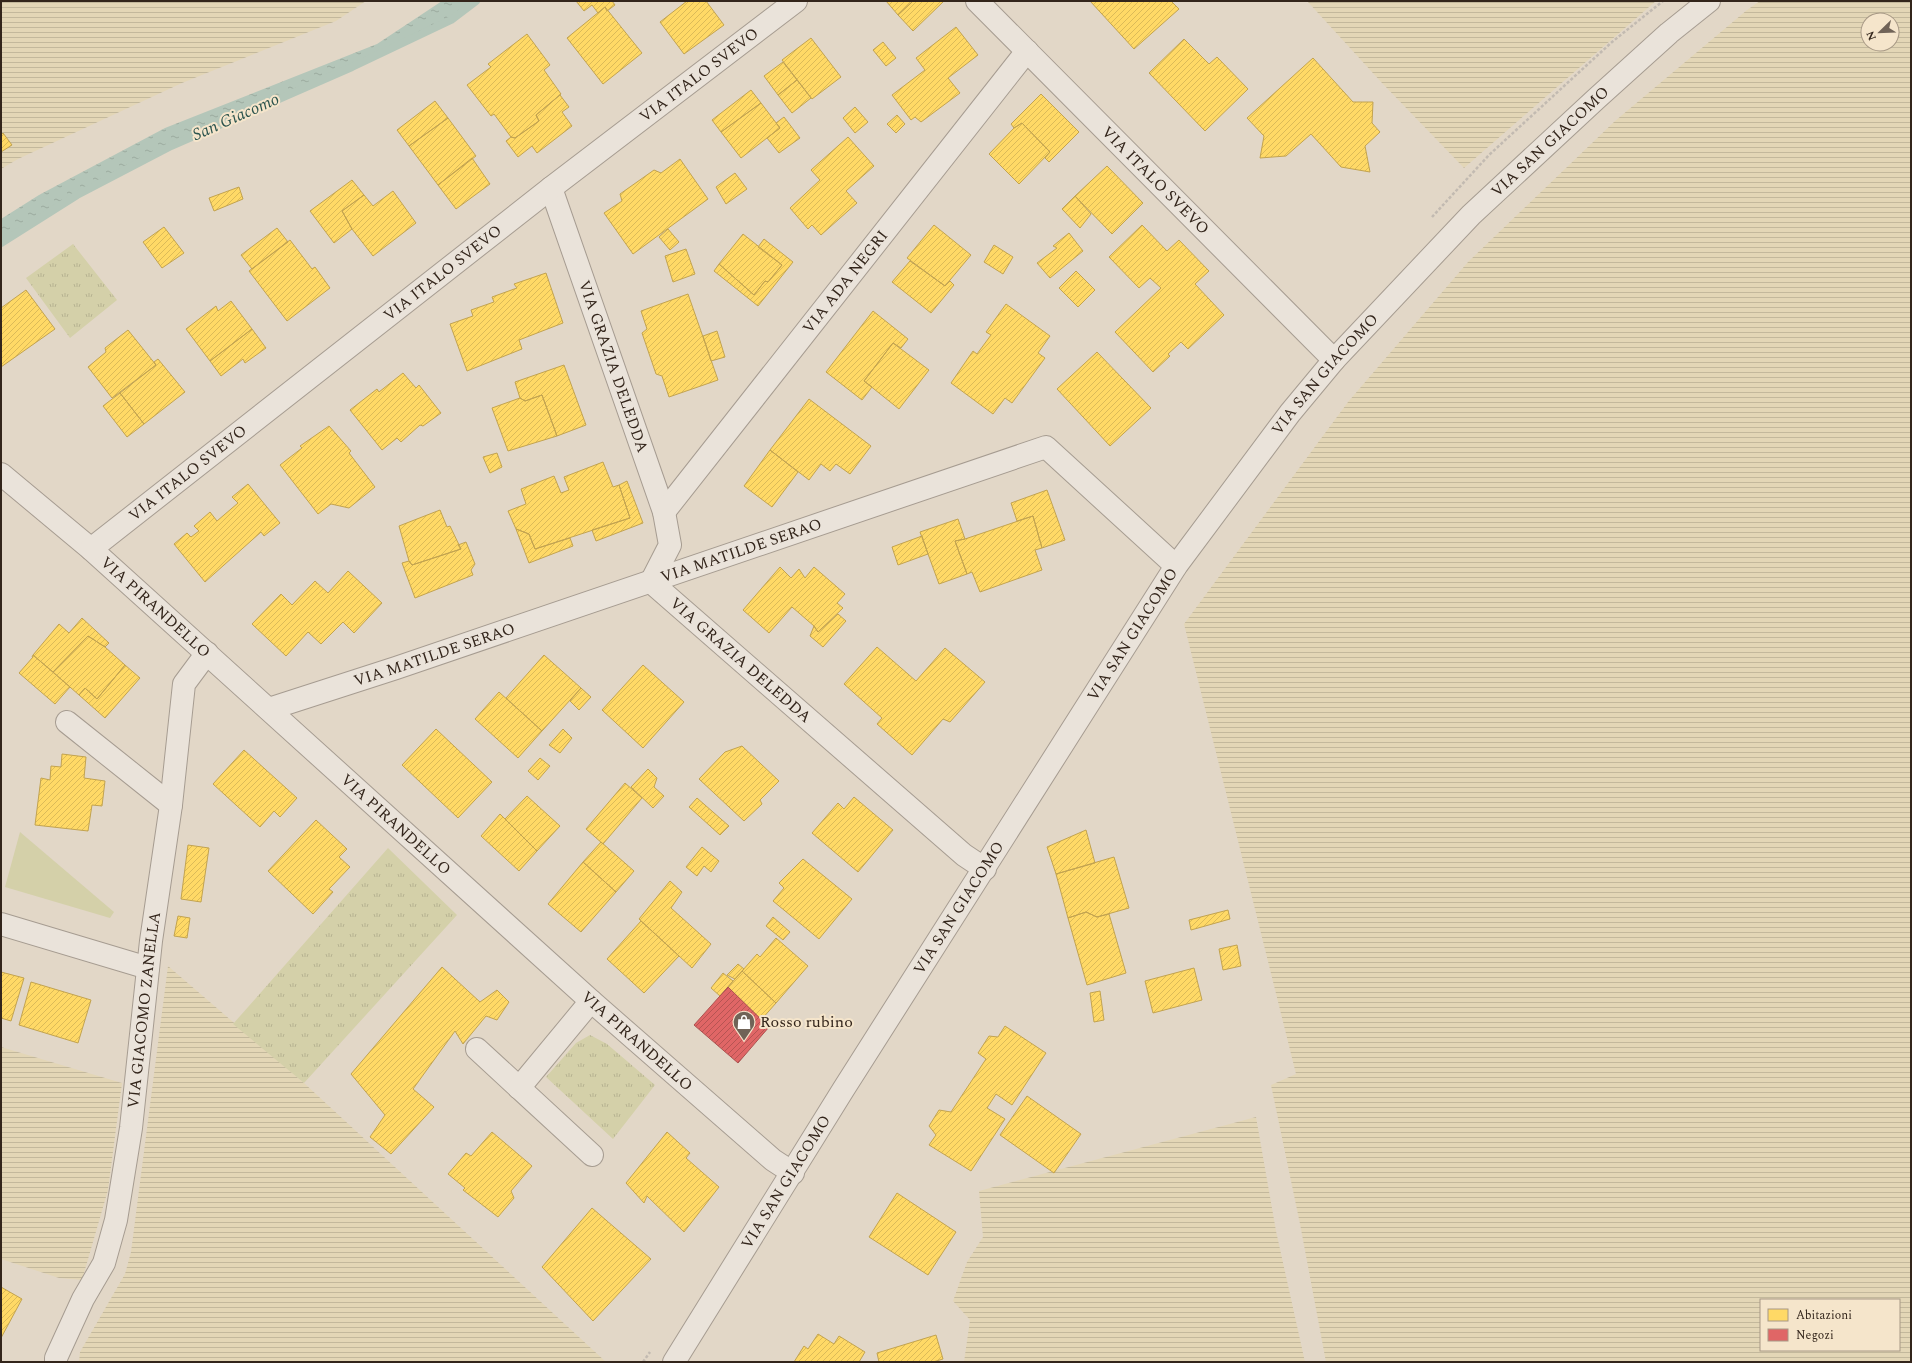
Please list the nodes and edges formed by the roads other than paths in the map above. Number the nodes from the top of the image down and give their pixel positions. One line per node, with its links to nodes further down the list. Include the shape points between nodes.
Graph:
1 (796, 1): 5 (street, VIA ITALO SVEVO)
2 (977, 1): 4 (street, VIA ITALO SVEVO)
3 (1709, 1): 6 (street, VIA SAN GIACOMO, via 1601,94 1471,215)
4 (1027, 51): 6 (street, VIA ITALO SVEVO); 8 (street, VIA ADA NEGRI)
5 (551, 188): 8 (street, VIA GRAZIA DELEDDA); 9 (street, VIA ITALO SVEVO)
6 (1334, 360): 10 (street, VIA SAN GIACOMO, via 1290,413)
7 (1, 474): 9 (street, VIA PIRANDELLO)
8 (664, 512): 11 (street, VIA GRAZIA DELEDDA, via 670,545)
9 (91, 549): 12 (street, VIA PIRANDELLO)
10 (1176, 566): 11 (street, VIA MATILDE SERAO, via 1046,447); 16 (street, VIA SAN GIACOMO)
11 (651, 582): 13 (street, VIA MATILDE SERAO); 16 (street, VIA GRAZIA DELEDDA, via 964,855)
12 (207, 653): 13 (street, VIA PIRANDELLO); 15 (street, VIA GIACOMO ZANELLA, via 184,684)
13 (269, 709): 19 (street, VIA PIRANDELLO)
14 (67, 722): 15 (street)
15 (171, 805): 18 (street, VIA GIACOMO ZANELLA)
16 (985, 868): 23 (street, VIA SAN GIACOMO)
17 (1, 924): 18 (street)
18 (148, 968): 24 (street, VIA GIACOMO ZANELLA, via 131,1128 116,1220 104,1263 82,1299)
19 (591, 1001): 21 (street); 23 (street, VIA PIRANDELLO, via 773,1160)
20 (477, 1049): 21 (street)
21 (519, 1088): 22 (street)
22 (592, 1155)
23 (793, 1173): 25 (street, VIA SAN GIACOMO)
24 (56, 1362)
25 (674, 1362)

